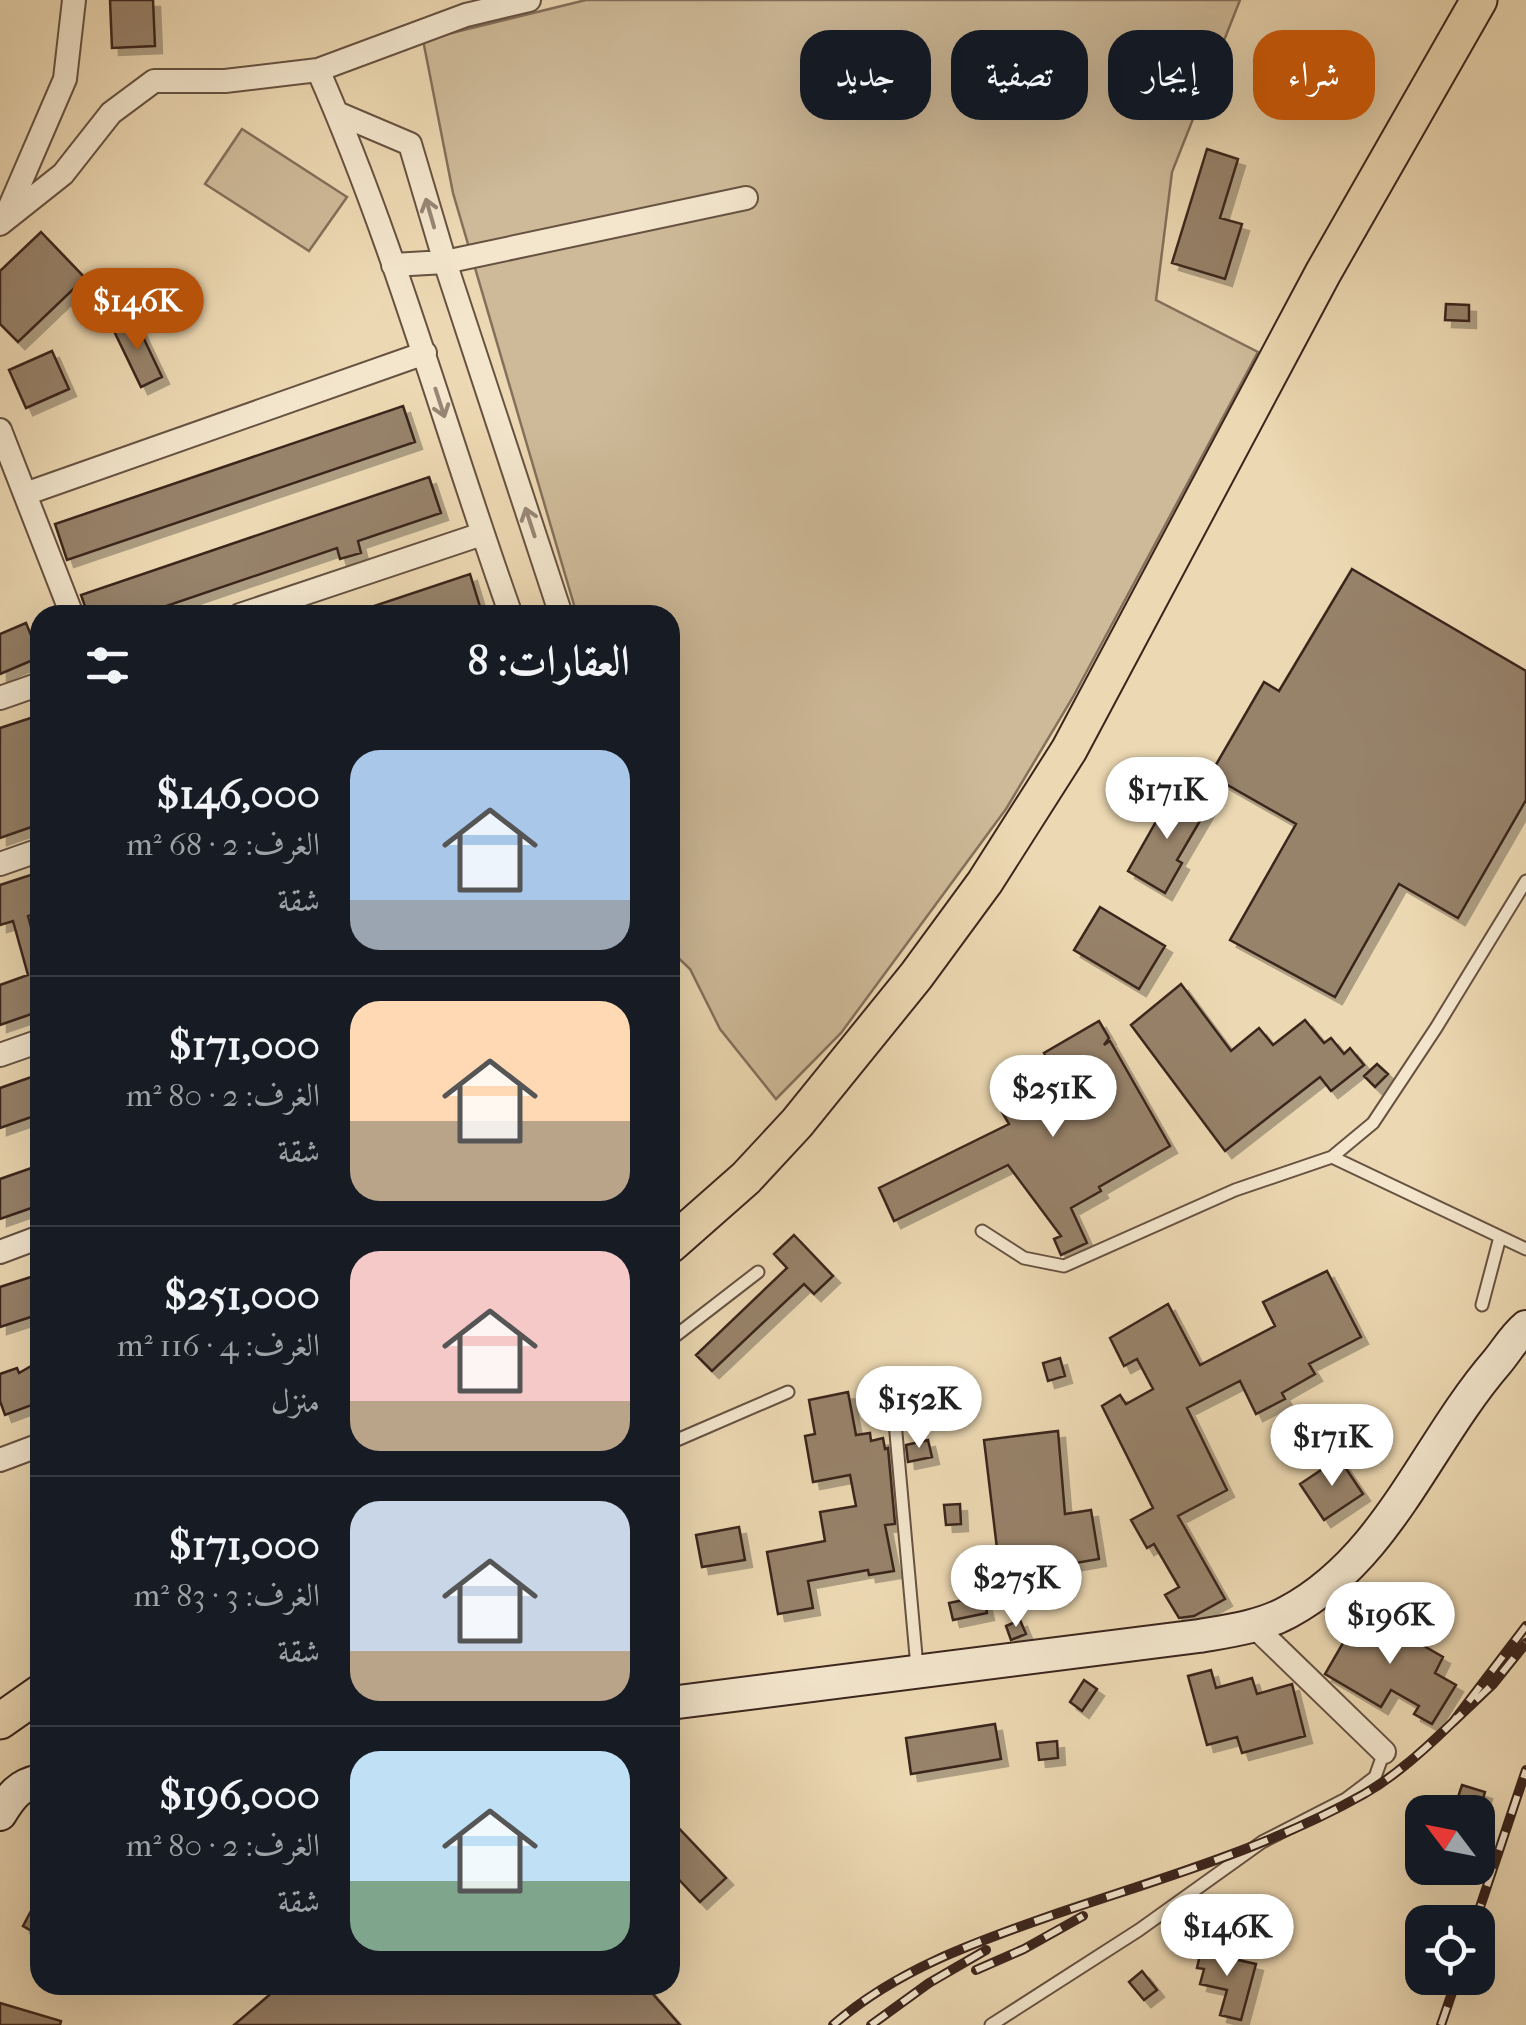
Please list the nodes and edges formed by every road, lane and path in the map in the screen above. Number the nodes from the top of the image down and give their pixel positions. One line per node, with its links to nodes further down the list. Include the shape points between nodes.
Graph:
1 (74, 0): 8 (street, via 66,79)
2 (527, 0): 4 (street)
3 (1479, 0): 28 (main road, via 1314,289 1069,750 985,882 798,1123)
4 (464, 8): 5 (street)
5 (318, 70): 6 (street); 8 (street, via 154,81 111,113 63,174)
6 (337, 113): 9 (street, one-way to 6, via 410,144); 10 (street)
7 (746, 198): 9 (street)
8 (2, 223)
9 (444, 262): 10 (street); 18 (street, one-way to 9)
10 (393, 265): 11 (street)
11 (425, 353): 13 (street); 14 (street, one-way to 14)
12 (0, 430): 13 (street)
13 (25, 494): 15 (street)
14 (482, 534): 16 (street); 17 (street)
15 (68, 605)
16 (270, 605)
17 (507, 605)
18 (557, 605)
19 (30, 688): 20 (street)
20 (0, 698)
21 (30, 854): 22 (street)
22 (0, 864)
23 (1526, 882): 26 (lane, via 1373,1123)
24 (30, 1044): 25 (street)
25 (0, 1055)
26 (1332, 1158): 27 (lane, via 1235,1190 1064,1266 1024,1258); 29 (lane)
27 (982, 1232)
28 (680, 1236)
29 (1500, 1237): 31 (lane); 34 (lane)
30 (30, 1242): 32 (street)
31 (1526, 1249)
32 (0, 1252)
33 (758, 1272): 36 (lane)
34 (1482, 1305)
35 (1526, 1327): 42 (main road, via 1464,1403 1387,1524 1359,1555 1286,1614)
36 (680, 1332)
37 (788, 1392): 39 (lane)
38 (894, 1411): 43 (lane)
39 (680, 1439)
40 (30, 1449): 41 (street)
41 (0, 1460)
42 (1253, 1625): 43 (main road); 45 (street)
43 (918, 1672): 44 (main road)
44 (680, 1701)
45 (1384, 1752): 46 (lane, via 1376,1777 1346,1798 1262,1842)
46 (990, 2025)

